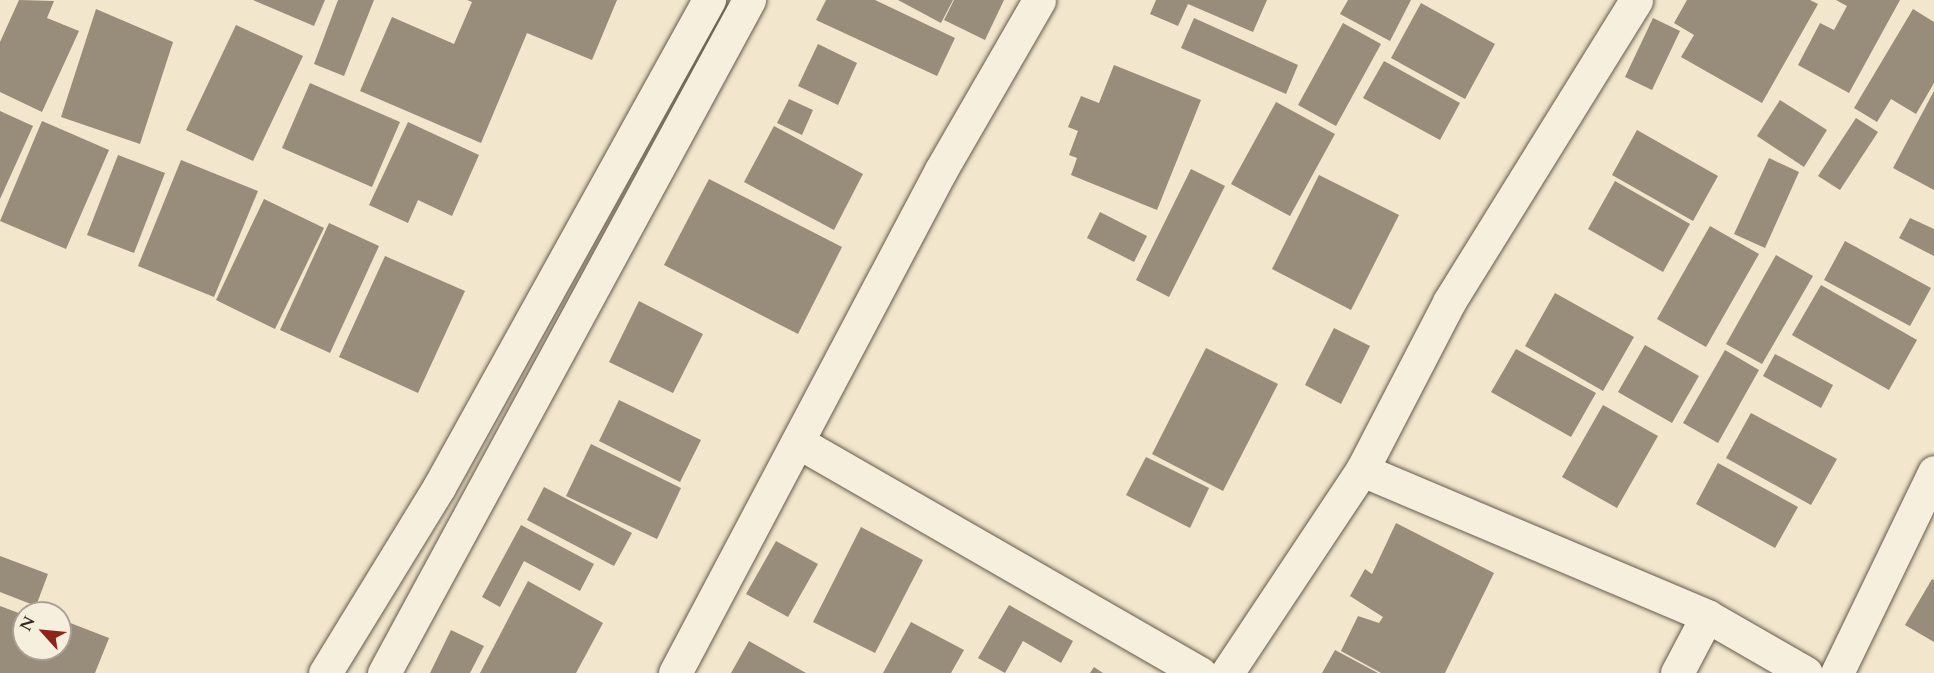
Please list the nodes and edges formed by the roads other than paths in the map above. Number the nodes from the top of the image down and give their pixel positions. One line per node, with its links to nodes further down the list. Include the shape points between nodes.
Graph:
1 (709, 0): 9 (street, via 439,487)
2 (749, 0): 10 (street)
3 (1039, 0): 5 (street)
4 (1636, 0): 6 (street, via 1449,302)
5 (798, 442): 11 (street); 12 (street)
6 (1362, 470): 8 (street); 13 (street)
7 (1934, 472): 16 (street)
8 (1707, 616): 14 (street); 15 (street)
9 (325, 673)
10 (384, 673)
11 (675, 673)
12 (1200, 673)
13 (1227, 673)
14 (1677, 673)
15 (1806, 673)
16 (1837, 673)

